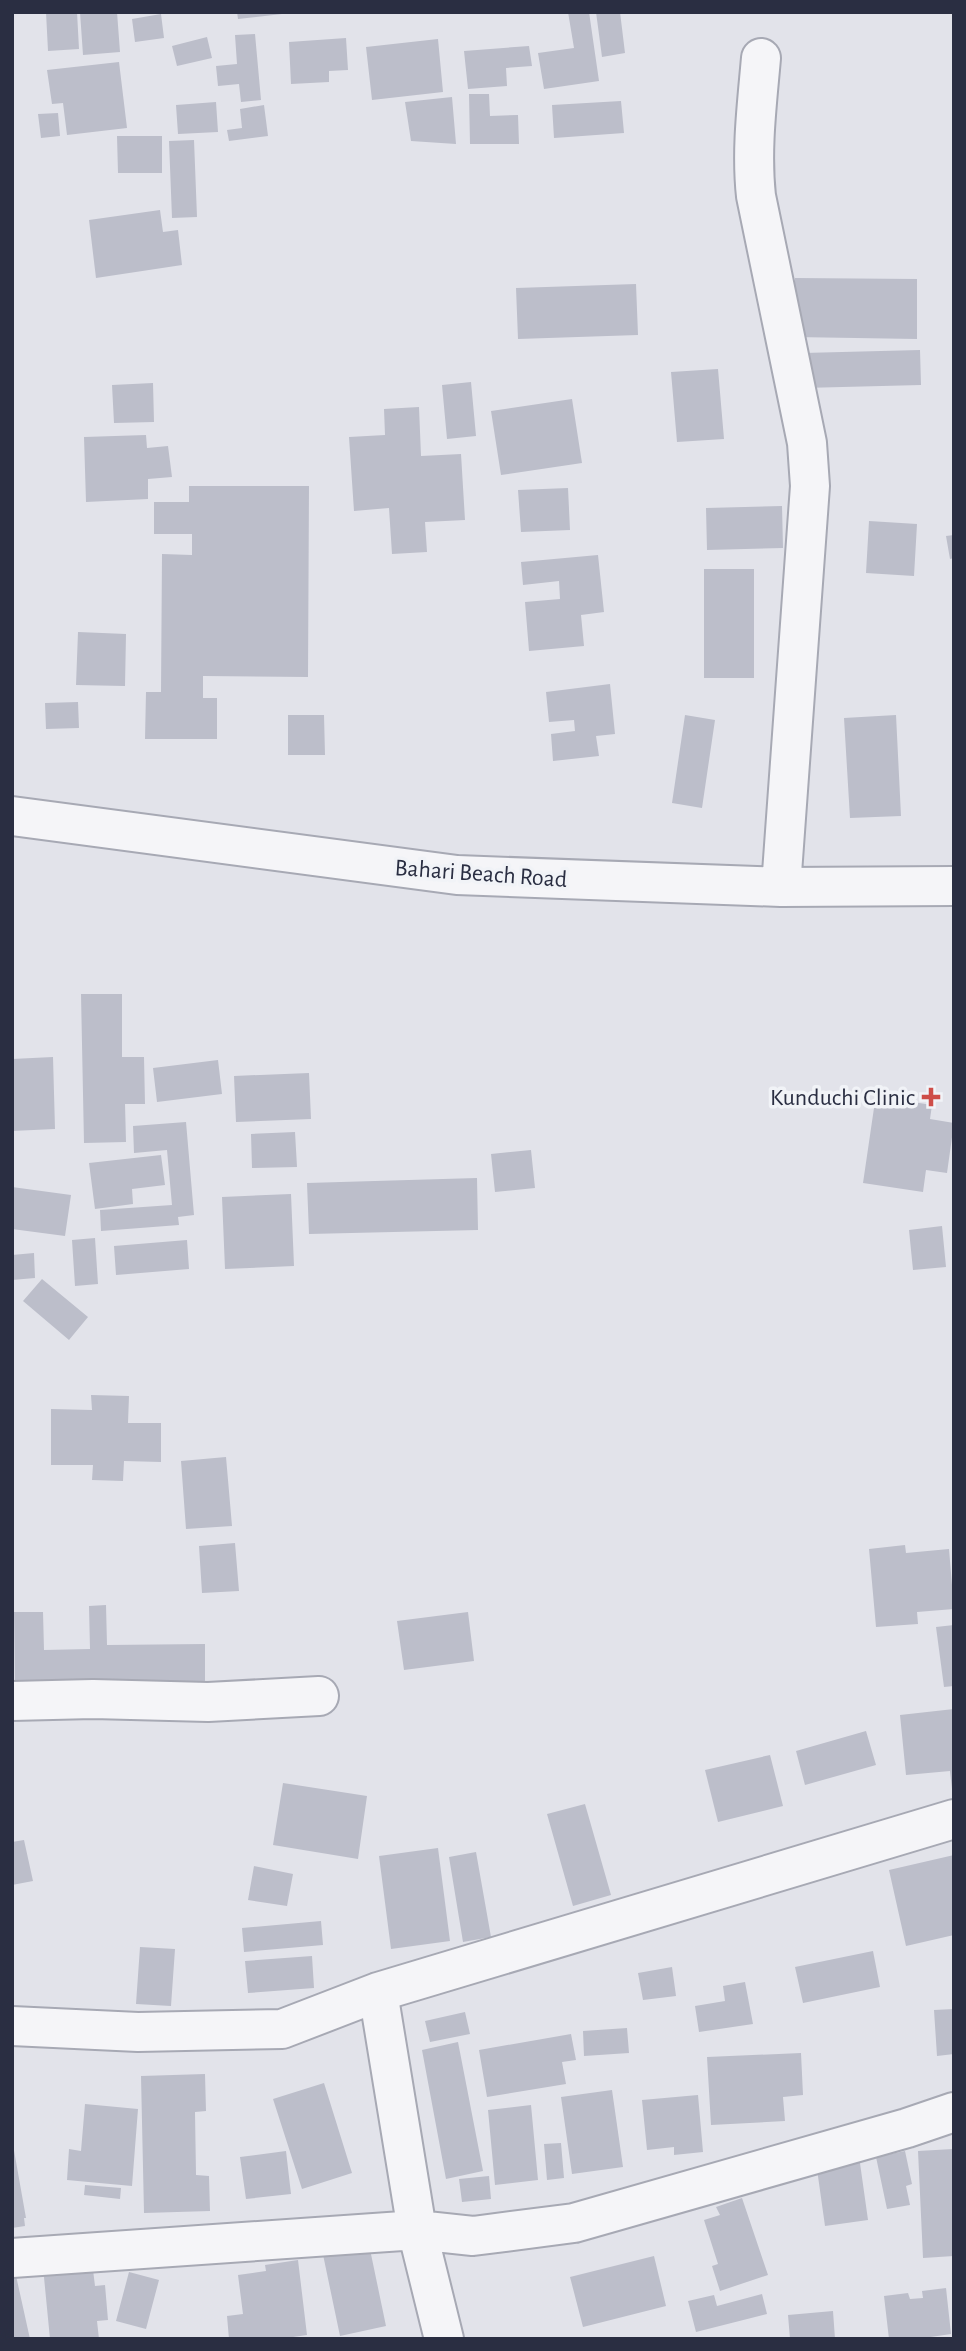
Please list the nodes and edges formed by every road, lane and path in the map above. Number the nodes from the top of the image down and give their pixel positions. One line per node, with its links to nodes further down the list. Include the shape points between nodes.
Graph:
1 (761, 58): 3 (street, via 753,170 807,443 810,486)
2 (12, 816): 3 (street, Bahari Beach Road, via 457,875)
3 (781, 887): 4 (street, Bahari Beach Road)
4 (954, 887)
5 (319, 1696): 6 (street, via 208,1702)
6 (12, 1701)
7 (954, 1819): 8 (street)
8 (378, 1993): 9 (street, via 282,2029 138,2032); 11 (street)
9 (12, 2026)
10 (954, 2112): 11 (street, via 573,2223 473,2236)
11 (417, 2230): 12 (street); 13 (street)
12 (12, 2258)
13 (444, 2339)

